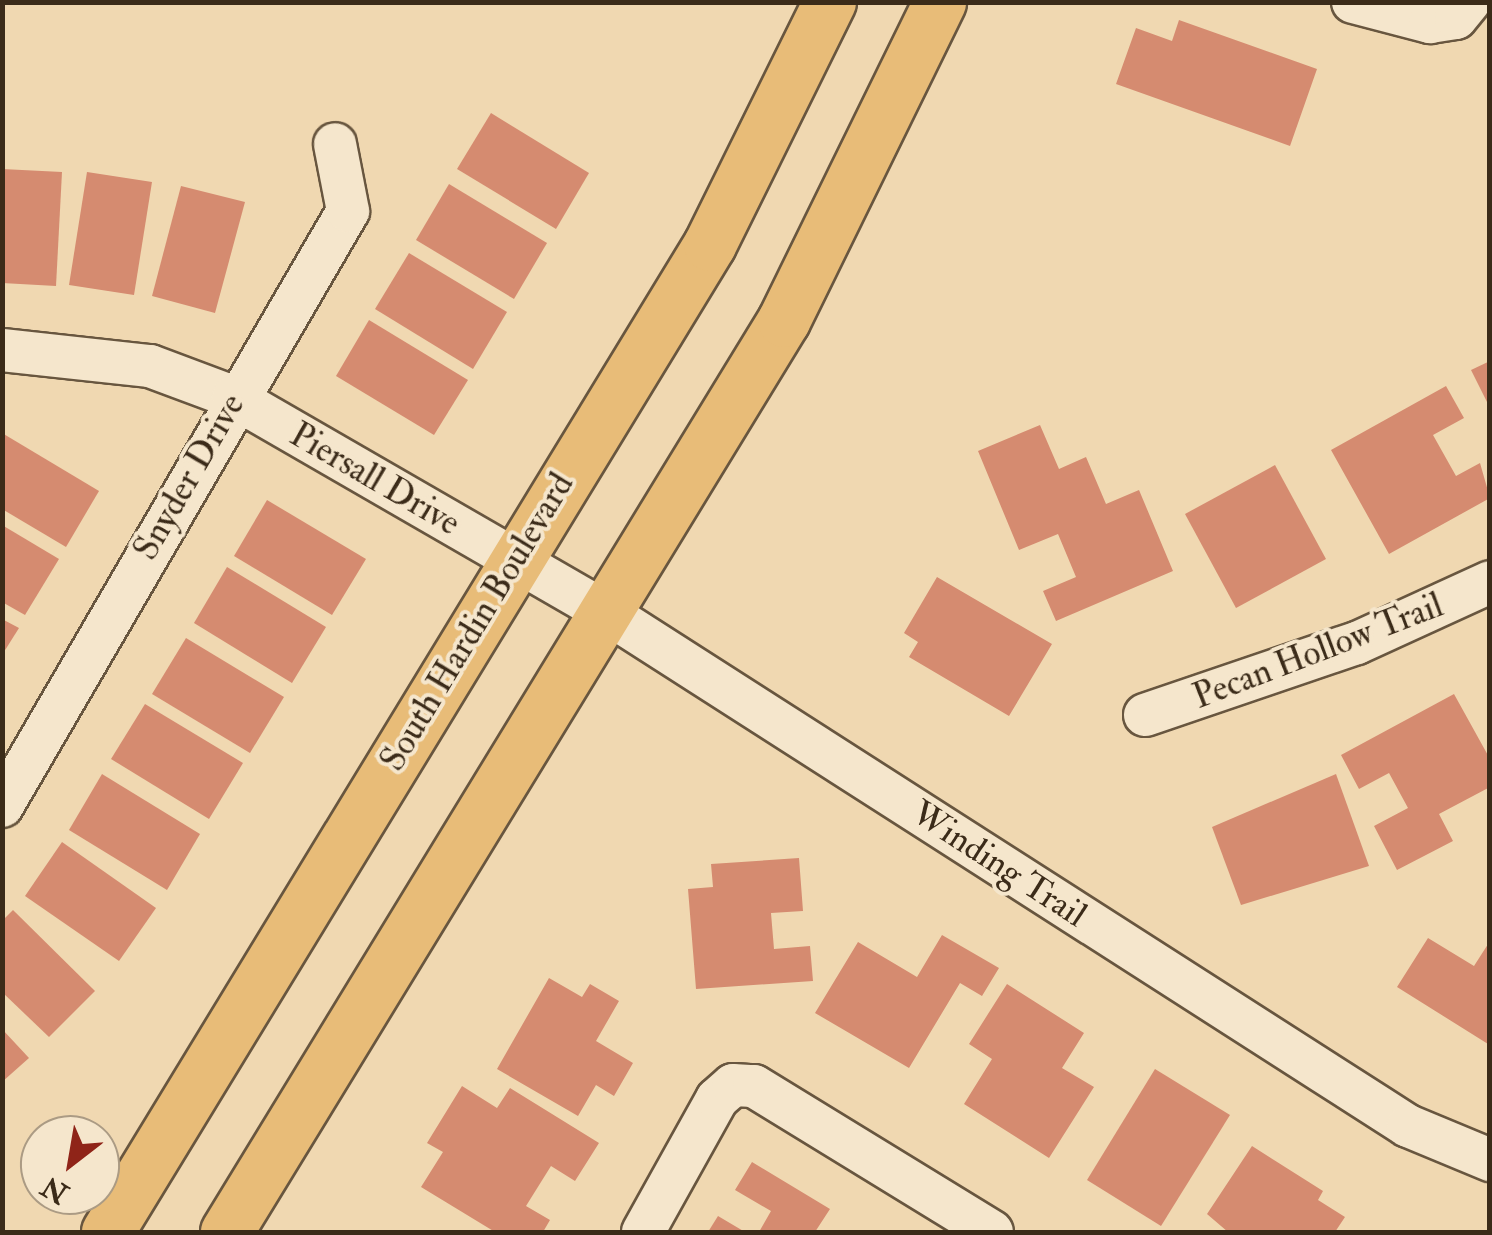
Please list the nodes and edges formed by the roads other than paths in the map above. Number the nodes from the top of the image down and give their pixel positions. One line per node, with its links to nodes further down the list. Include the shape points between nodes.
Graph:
1 (830, 2): 8 (main road, South Hardin Boulevard, via 710,245)
2 (940, 2): 10 (main road, via 784,321)
3 (1354, 2): 4 (street, via 1430,22 1456,18)
4 (1469, 2)
5 (335, 144): 7 (street, Snyder Drive, via 348,212)
6 (2, 350): 7 (street, Piersall Drive, via 150,366)
7 (234, 397): 8 (street, Piersall Drive); 12 (street, Snyder Drive)
8 (514, 559): 10 (street, Winding Trail); 14 (main road, South Hardin Boulevard)
9 (1490, 582): 11 (street, Pecan Hollow Trail, via 1357,643)
10 (604, 611): 13 (street, Winding Trail, via 1408,1126); 15 (main road)
11 (1145, 715)
12 (2, 806)
13 (1490, 1160)
14 (108, 1232)
15 (227, 1232)
16 (643, 1232): 17 (street, via 717,1099 733,1085 754,1086)
17 (992, 1232)

